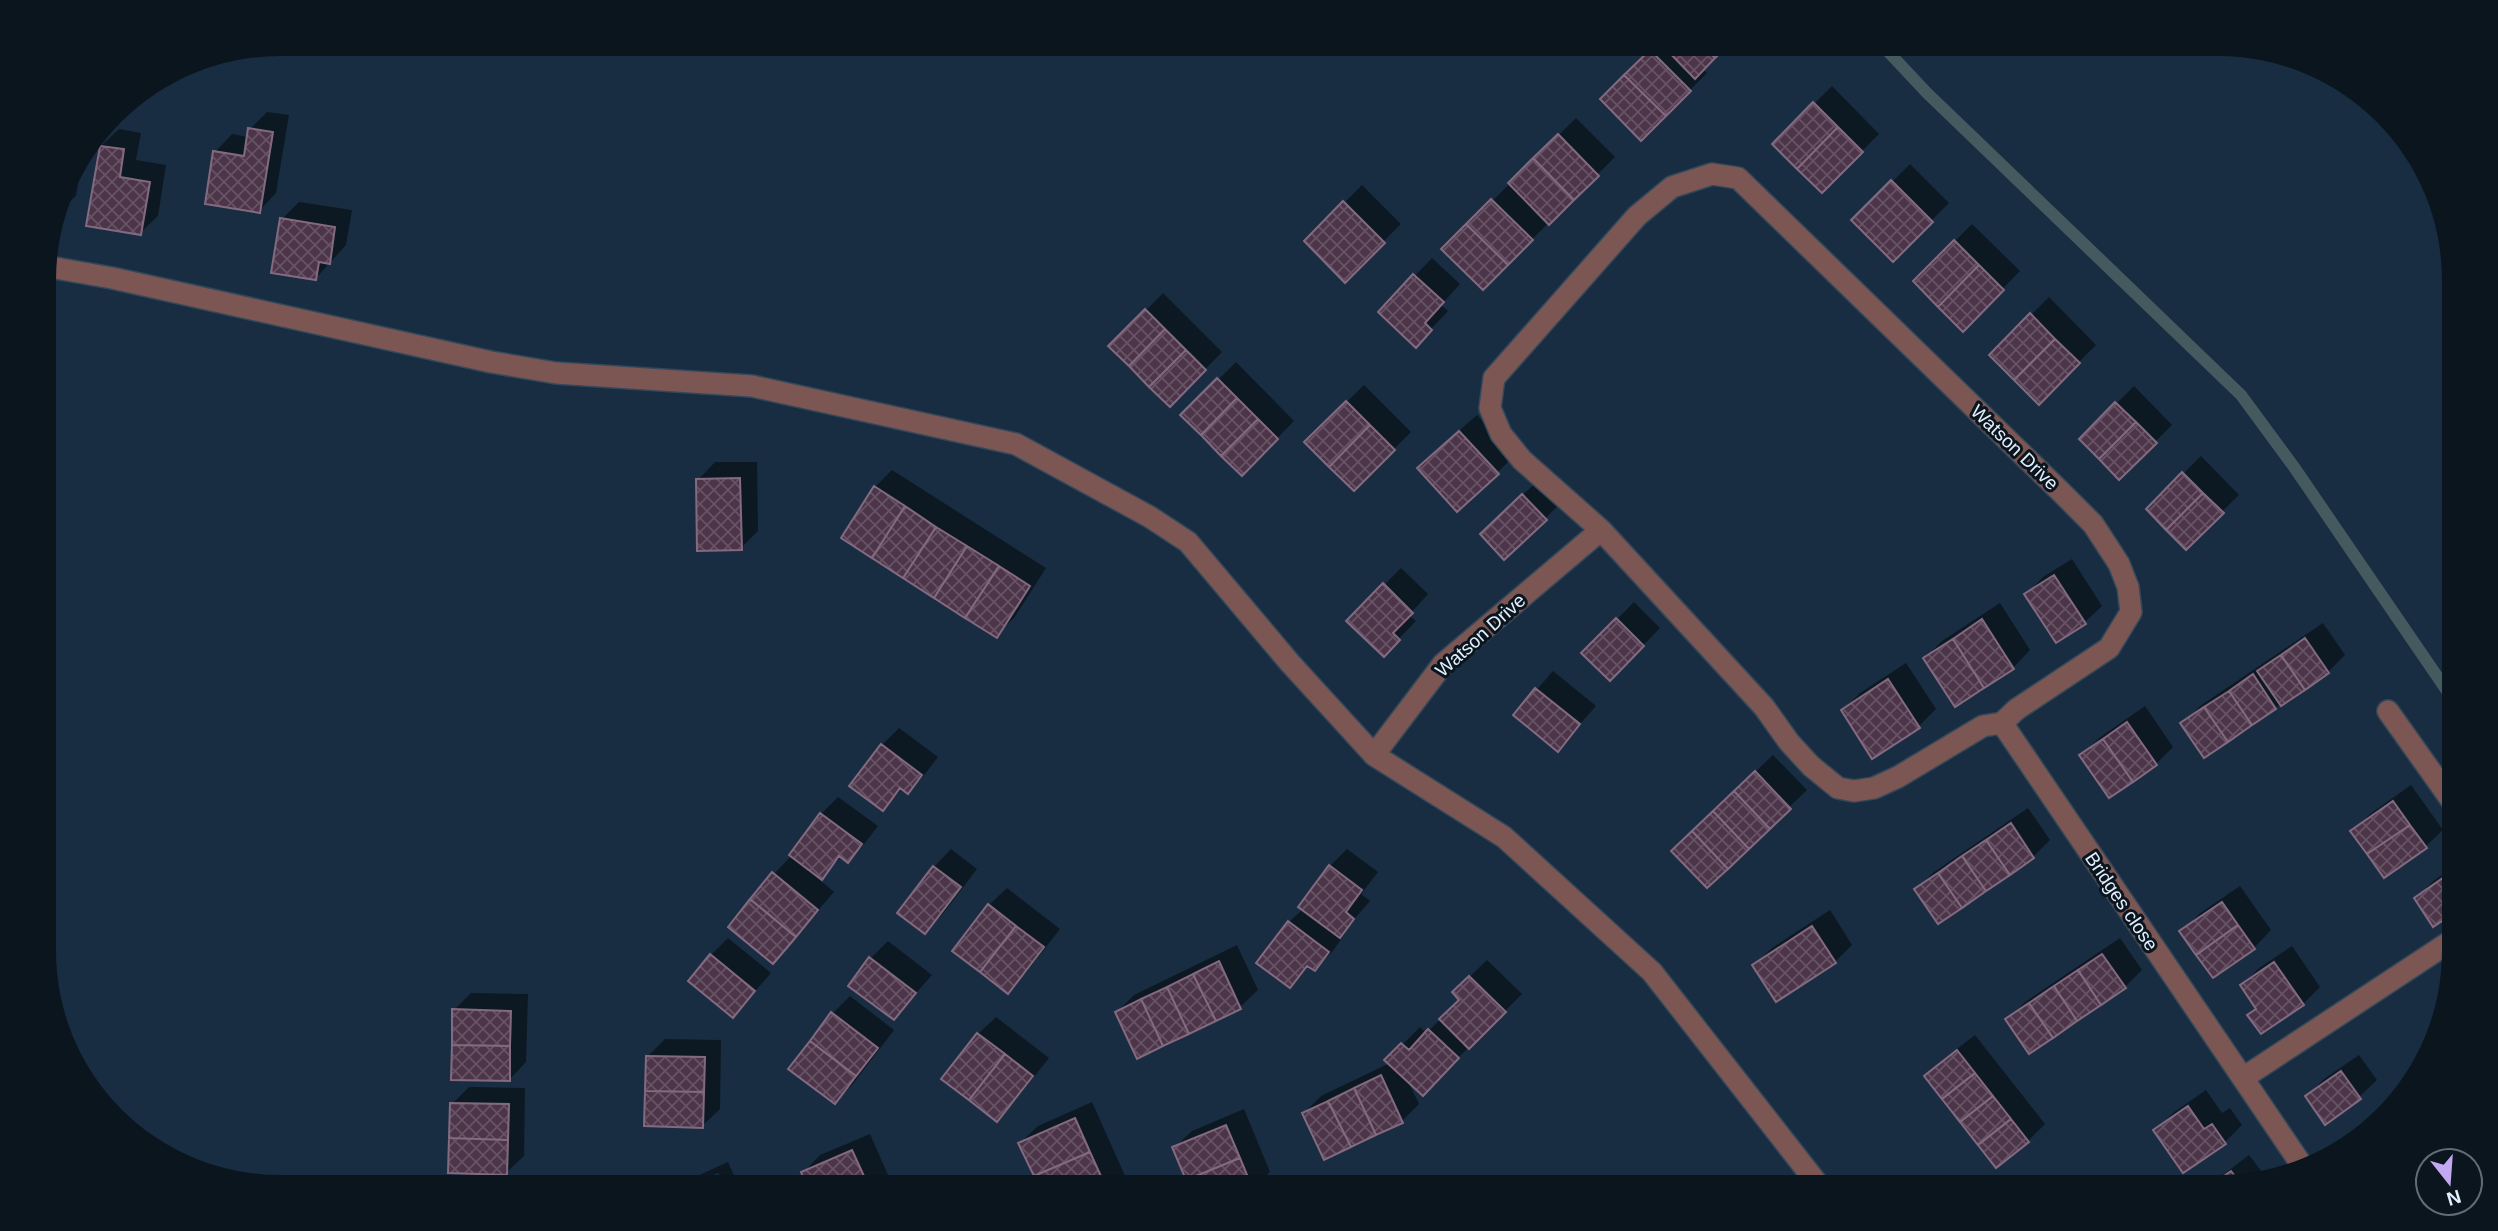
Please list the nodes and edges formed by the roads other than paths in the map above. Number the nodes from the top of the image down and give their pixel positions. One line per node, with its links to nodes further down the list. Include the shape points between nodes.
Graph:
1 (56, 268): 5 (street, via 491,362 556,373 752,386 1016,444 1188,542)
2 (1601, 530): 4 (street, Watson Drive, via 1764,707 1811,766 1838,788 1874,788 1983,726); 4 (street, Watson Drive, via 1522,460 1501,434 1490,408 1494,379 1637,216 1672,187 1712,174 1738,177 2093,524 2119,564 2131,612 2109,648); 5 (street, Watson Drive, via 1443,664)
3 (2388, 711): 6 (street)
4 (2002, 723): 8 (street, Bridges close)
5 (1374, 755): 10 (street, via 1504,837 1652,972)
6 (2442, 787)
7 (2442, 947): 8 (street)
8 (2243, 1078): 9 (street, Bridges close)
9 (2298, 1160)
10 (1811, 1175)

